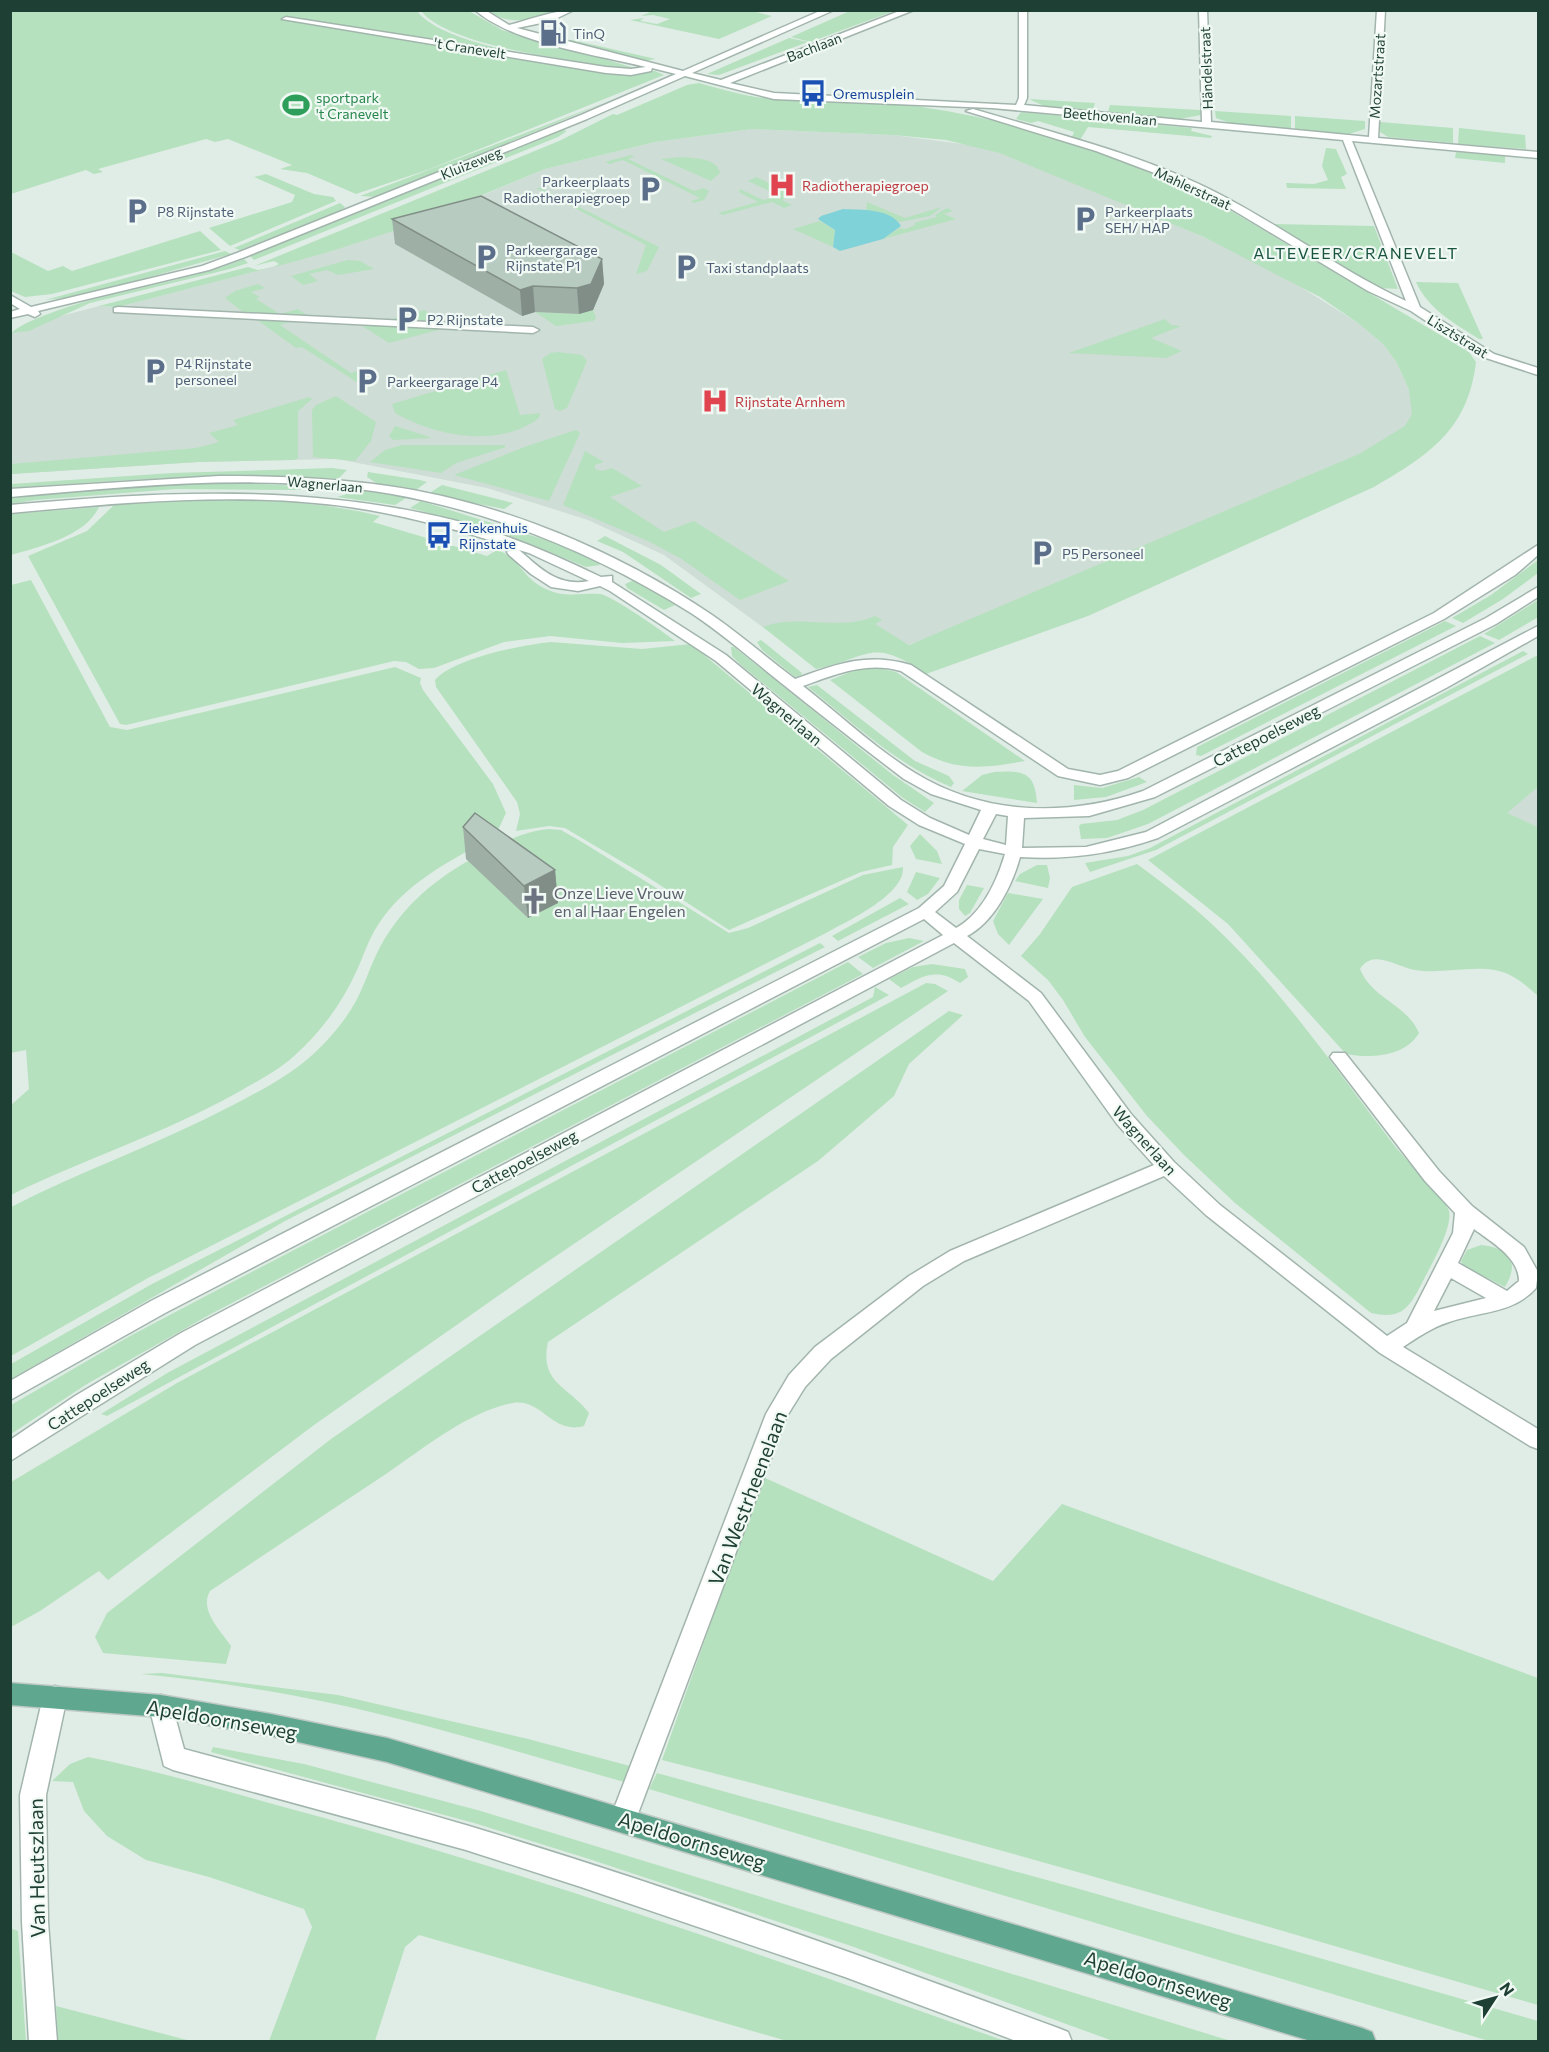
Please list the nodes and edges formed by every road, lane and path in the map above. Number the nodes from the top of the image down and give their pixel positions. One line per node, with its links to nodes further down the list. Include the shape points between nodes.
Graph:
1 (479, 10): 9 (street, Beethovenlaan)
2 (570, 10): 9 (street)
3 (830, 10): 14 (street, Kluizeweg)
4 (910, 10): 15 (street, Bachlaan)
5 (1023, 10): 17 (street, via 1023,98)
6 (1203, 10): 18 (street, Händelstraat)
7 (1381, 10): 20 (street, Mozartstraat)
8 (286, 19): 13 (street, 't Cranevelt, via 606,70 631,72)
9 (507, 27): 10 (street, Beethovenlaan)
10 (555, 41): 11 (street, via 575,38); 13 (street, Beethovenlaan)
11 (638, 52)
12 (662, 58): 13 (street)
13 (654, 67): 14 (street, Beethovenlaan)
14 (683, 75): 15 (street, Beethovenlaan); 25 (street, Kluizeweg, via 241,255 205,268)
15 (719, 84): 16 (street, Beethovenlaan, via 774,96)
16 (956, 103): 17 (street, Beethovenlaan); 23 (street, Mahlerstraat, via 964,109 1088,145 1184,181 1372,289)
17 (1019, 108): 18 (street, Beethovenlaan)
18 (1208, 126): 19 (street, Beethovenlaan)
19 (1347, 139): 20 (street, Beethovenlaan); 23 (street, Lisztstraat)
20 (1372, 141): 21 (street, Beethovenlaan)
21 (1539, 155)
22 (10, 298): 25 (street)
23 (1415, 309): 29 (street, Lisztstraat, via 1490,356)
24 (118, 310): 28 (street)
25 (32, 312): 26 (street, Kluizeweg); 27 (street, Kluizeweg)
26 (10, 315)
27 (10, 328)
28 (533, 330)
29 (1539, 372)
30 (10, 493): 36 (street, Wagnerlaan, via 205,479 347,484 418,496 481,513 575,546)
31 (368, 507): 32 (street, Wagnerlaan, via 310,498 234,494 144,497); 34 (street, Wagnerlaan); 35 (street, Wagnerlaan, via 446,522)
32 (10, 509)
33 (1539, 549): 41 (street, Cattepoelseweg, via 1439,616)
34 (514, 552): 35 (street, Wagnerlaan); 37 (street, Wagnerlaan, via 540,577 555,584 580,587)
35 (548, 556): 37 (street, Wagnerlaan)
36 (626, 570): 37 (street, Wagnerlaan); 40 (street, Wagnerlaan, via 695,610)
37 (601, 581): 46 (street, Wagnerlaan, via 694,638 904,810 923,823)
38 (1539, 591): 43 (street, Cattepoelseweg, via 1491,621)
39 (1539, 630): 47 (street, via 1152,835 1127,845 1092,851)
40 (793, 685): 42 (street, Wagnerlaan, via 859,662 894,663); 44 (street, Wagnerlaan, via 909,776 948,796)
41 (1179, 747): 42 (street, Cattepoelseweg, via 1123,774 1100,780 1079,778); 43 (street)
42 (1052, 766)
43 (1193, 772): 45 (street, Cattepoelseweg, via 1104,810)
44 (990, 809): 45 (street, Wagnerlaan); 46 (street)
45 (1016, 812): 47 (street, Cattepoelseweg)
46 (973, 844): 47 (street); 48 (street, via 951,888)
47 (1013, 852): 49 (street, Cattepoelseweg, via 1000,886 976,922)
48 (925, 912): 49 (street, Wagnerlaan); 57 (street, via 158,1307)
49 (957, 935): 51 (street, Wagnerlaan, via 1035,998 1124,1119); 59 (street, Cattepoelseweg, via 188,1339 83,1402)
50 (1339, 1057): 52 (street, via 1403,1142)
51 (1167, 1167): 56 (street, Wagnerlaan, via 1213,1210); 63 (street, Van Westrheenelaan, via 957,1256 916,1281 823,1353 797,1381 773,1424)
52 (1465, 1211): 53 (street, via 1466,1224); 54 (street, via 1517,1252 1526,1267 1529,1282 1516,1296)
53 (1446, 1266): 54 (street); 55 (street)
54 (1506, 1300): 55 (street)
55 (1416, 1326): 56 (street)
56 (1387, 1347): 58 (street, Wagnerlaan)
57 (10, 1392)
58 (1539, 1440)
59 (10, 1452)
60 (10, 1694): 61 (main road, Apeldoornseweg)
61 (55, 1697): 62 (main road, Apeldoornseweg); 64 (street, Van Heutszlaan, via 33,1795 34,1922)
62 (160, 1706): 63 (main road, Apeldoornseweg, via 387,1750); 65 (street, via 173,1758 466,1838 571,1871 845,1964)
63 (623, 1819): 66 (main road, Apeldoornseweg)
64 (43, 2042)
65 (1058, 2042)
66 (1362, 2042)

